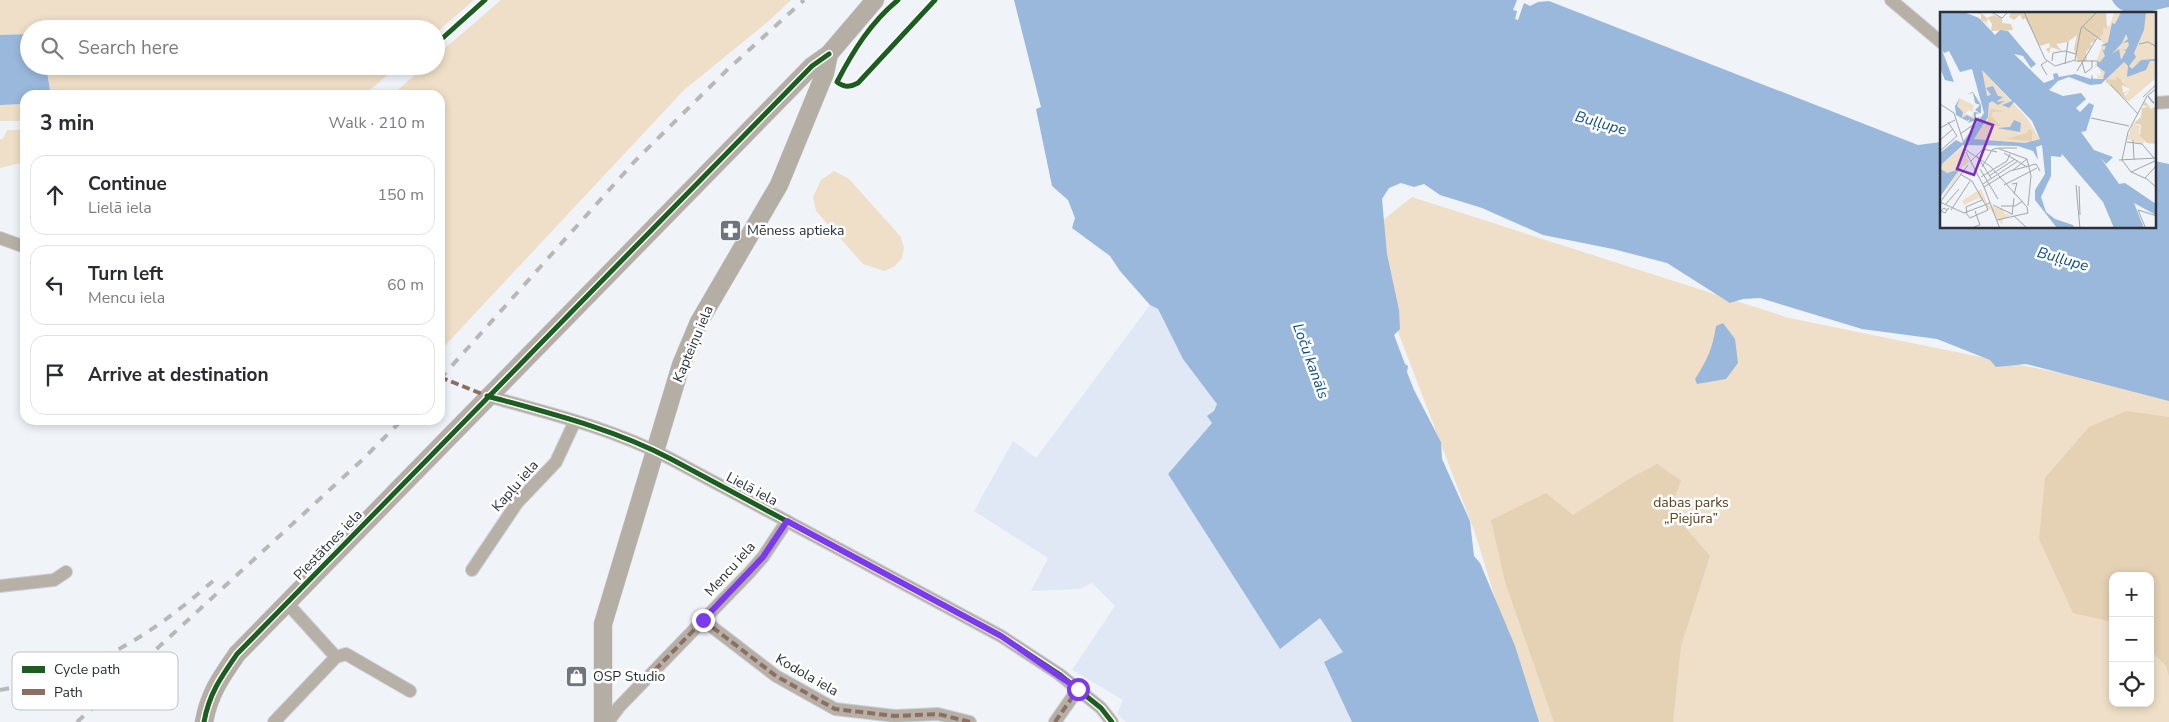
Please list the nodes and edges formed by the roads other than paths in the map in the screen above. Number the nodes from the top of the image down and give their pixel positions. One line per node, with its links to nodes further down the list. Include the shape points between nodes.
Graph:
1 (875, 0): 4 (street, Kapteiņu iela)
2 (1891, 0): 3 (street)
3 (1940, 41)
4 (829, 54): 9 (street, Piestātnes iela, via 812,66); 11 (street, Kapteiņu iela, via 825,73 779,184 699,322 681,365)
5 (2169, 102): 6 (street)
6 (2156, 103)
7 (0, 238): 8 (street)
8 (20, 245)
9 (488, 396): 10 (street, Lielā iela); 16 (street, Piestātnes iela)
10 (575, 421): 11 (street, Lielā iela); 13 (street, Kapļu iela, via 556,462 516,503)
11 (655, 451): 12 (street, Lielā iela); 24 (street, Kapteiņu iela, via 603,624)
12 (787, 521): 17 (street, Mencu iela, via 758,562); 19 (street, Lielā iela, via 1001,636)
13 (472, 570)
14 (66, 572): 15 (street, via 54,580)
15 (0, 586)
16 (287, 603): 18 (street); 22 (street, Piestātnes iela, via 237,654 208,701)
17 (703, 620): 21 (street, Kodola iela, via 776,676 835,709); 25 (street, Mencu iela)
18 (336, 657): 20 (street, via 346,654); 23 (street)
19 (1078, 689): 27 (street); 28 (street, Lielā iela)
20 (410, 692)
21 (922, 718): 26 (street, Kodola iela, via 938,714)
22 (204, 722)
23 (274, 722)
24 (603, 722)
25 (608, 722)
26 (970, 722)
27 (1055, 722)
28 (1112, 722)

